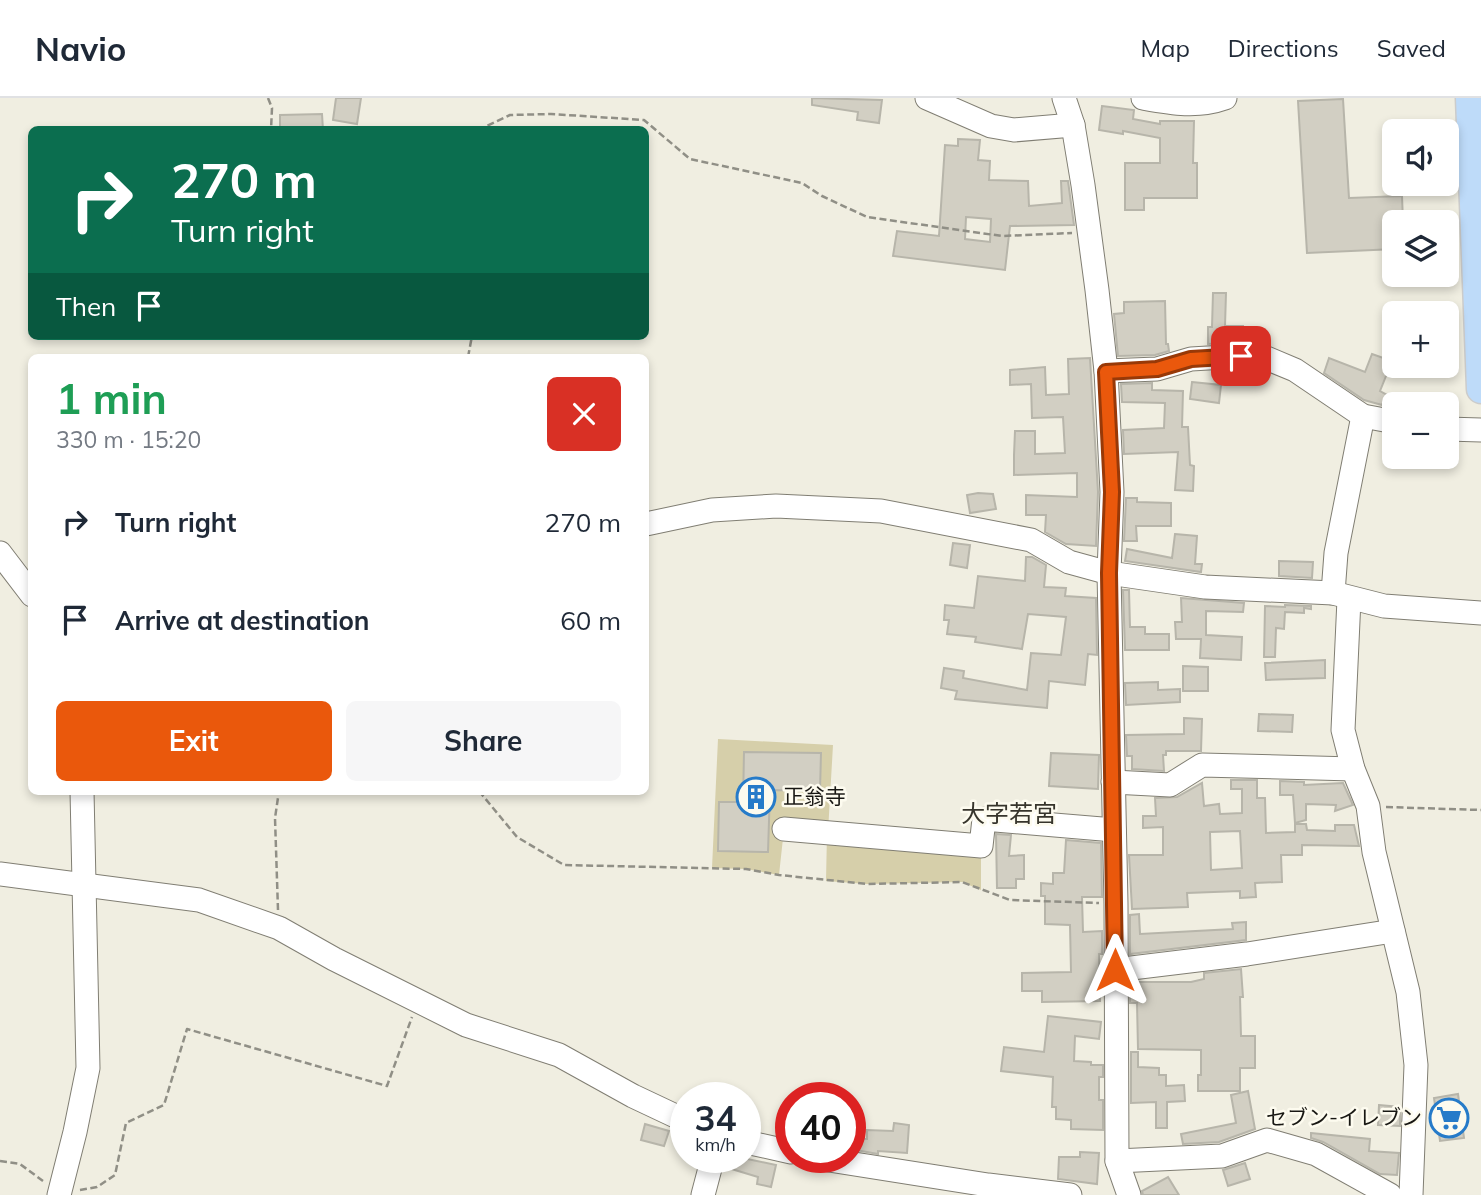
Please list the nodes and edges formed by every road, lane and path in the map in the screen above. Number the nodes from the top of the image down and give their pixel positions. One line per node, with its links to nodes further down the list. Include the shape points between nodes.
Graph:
1 (268, 98): 8 (path)
2 (927, 98): 7 (street, via 991,126 1014,130)
3 (1065, 98): 7 (street)
4 (1143, 98): 5 (street, via 1185,105)
5 (1225, 98)
6 (1470, 98): 12 (main road)
7 (1073, 125): 10 (street)
8 (271, 126)
9 (487, 126): 10 (path, via 510,115 644,120 690,159 802,183 867,218 1002,236)
10 (1090, 233): 11 (street)
11 (1106, 372): 13 (street, via 1157,369 1191,359 1259,355 1295,370); 19 (street, via 1112,492)
12 (1481, 389)
13 (1363, 416): 14 (street); 21 (street, via 1336,553)
14 (1382, 420)
15 (1459, 429): 16 (street)
16 (1481, 430)
17 (649, 523): 19 (street, via 712,510 776,506 881,512 1031,540 1069,562)
18 (11, 567): 20 (street)
19 (1109, 573): 21 (street, via 1205,587); 24 (street)
20 (28, 590)
21 (1341, 596): 22 (street, via 1384,606); 23 (street, via 1343,730)
22 (1481, 613)
23 (1353, 769): 24 (street, via 1202,765 1170,785); 28 (street)
24 (1113, 782): 31 (street)
25 (82, 795): 33 (street)
26 (278, 795): 35 (path, via 275,818)
27 (482, 795): 34 (path, via 517,837 564,865 746,869 867,884 962,882 1010,900)
28 (1368, 806): 29 (path); 36 (street)
29 (1481, 810)
30 (784, 829): 31 (street, via 981,846 984,819)
31 (1114, 830): 34 (street)
32 (0, 874): 33 (street)
33 (85, 885): 35 (street, via 199,900); 45 (street, via 88,1068)
34 (1116, 904): 37 (street)
35 (279, 928): 38 (street)
36 (1393, 931): 37 (street); 50 (street, via 1408,992 1416,1065)
37 (1115, 970): 41 (street)
38 (417, 1001): 39 (street, via 466,1025 559,1055); 45 (path, via 387,1086 187,1029 164,1105 126,1123 115,1175 97,1187)
39 (670, 1113)
40 (0, 1161): 45 (path, via 20,1164)
41 (1117, 1161): 48 (street); 49 (street, via 1222,1156 1267,1140 1315,1154)
42 (866, 1167): 44 (street)
43 (709, 1173): 46 (street)
44 (988, 1190): 47 (street)
45 (59, 1194)
46 (703, 1195)
47 (1070, 1195)
48 (1129, 1195)
49 (1390, 1195)
50 (1411, 1195)

